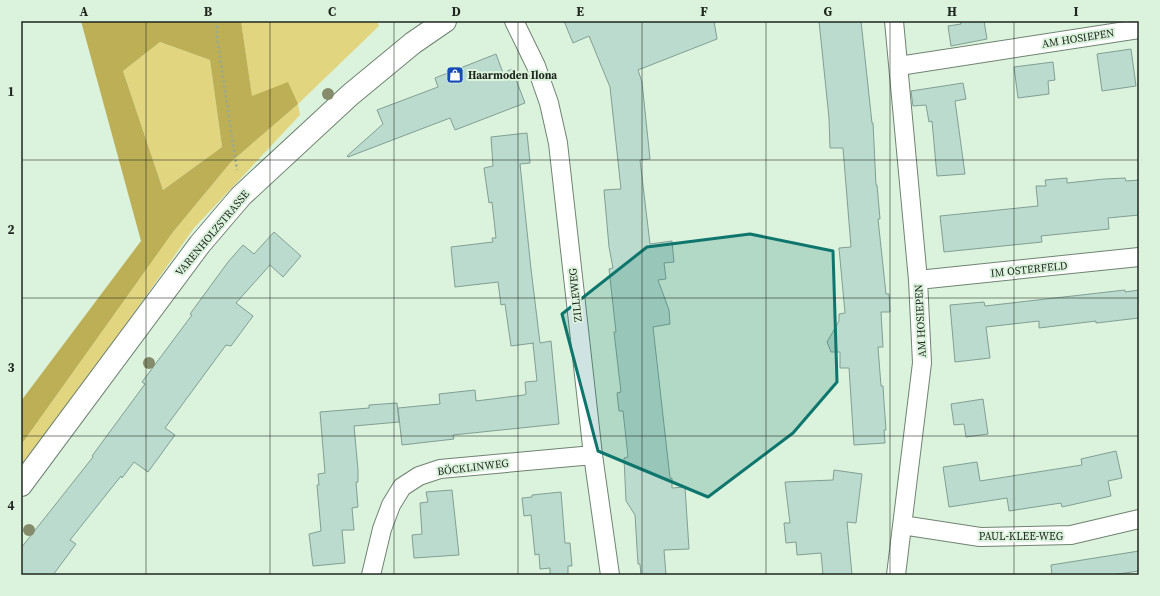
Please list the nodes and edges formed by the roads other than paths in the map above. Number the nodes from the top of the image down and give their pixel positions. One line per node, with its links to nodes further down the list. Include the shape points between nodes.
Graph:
1 (445, 21): 9 (street, VARENHOLZSTRASSE, via 413,42 350,95 240,196 200,244)
2 (514, 21): 8 (street, ZILLEWEG, via 536,66 549,103 558,143)
3 (894, 21): 5 (street, AM HOSIEPEN)
4 (1139, 29): 5 (street, AM HOSIEPEN)
5 (899, 66): 7 (street, AM HOSIEPEN)
6 (1139, 257): 7 (street, IM OSTERFELD)
7 (918, 280): 11 (street, AM HOSIEPEN, via 922,363)
8 (593, 455): 12 (street, BÖCKLINWEG, via 440,469 419,476 402,487 391,505); 13 (street, ZILLEWEG)
9 (21, 485)
10 (1139, 519): 11 (street, PAUL-KLEE-WEG, via 1071,535 980,537)
11 (902, 525): 14 (street, AM HOSIEPEN)
12 (371, 575)
13 (610, 575)
14 (896, 575)

